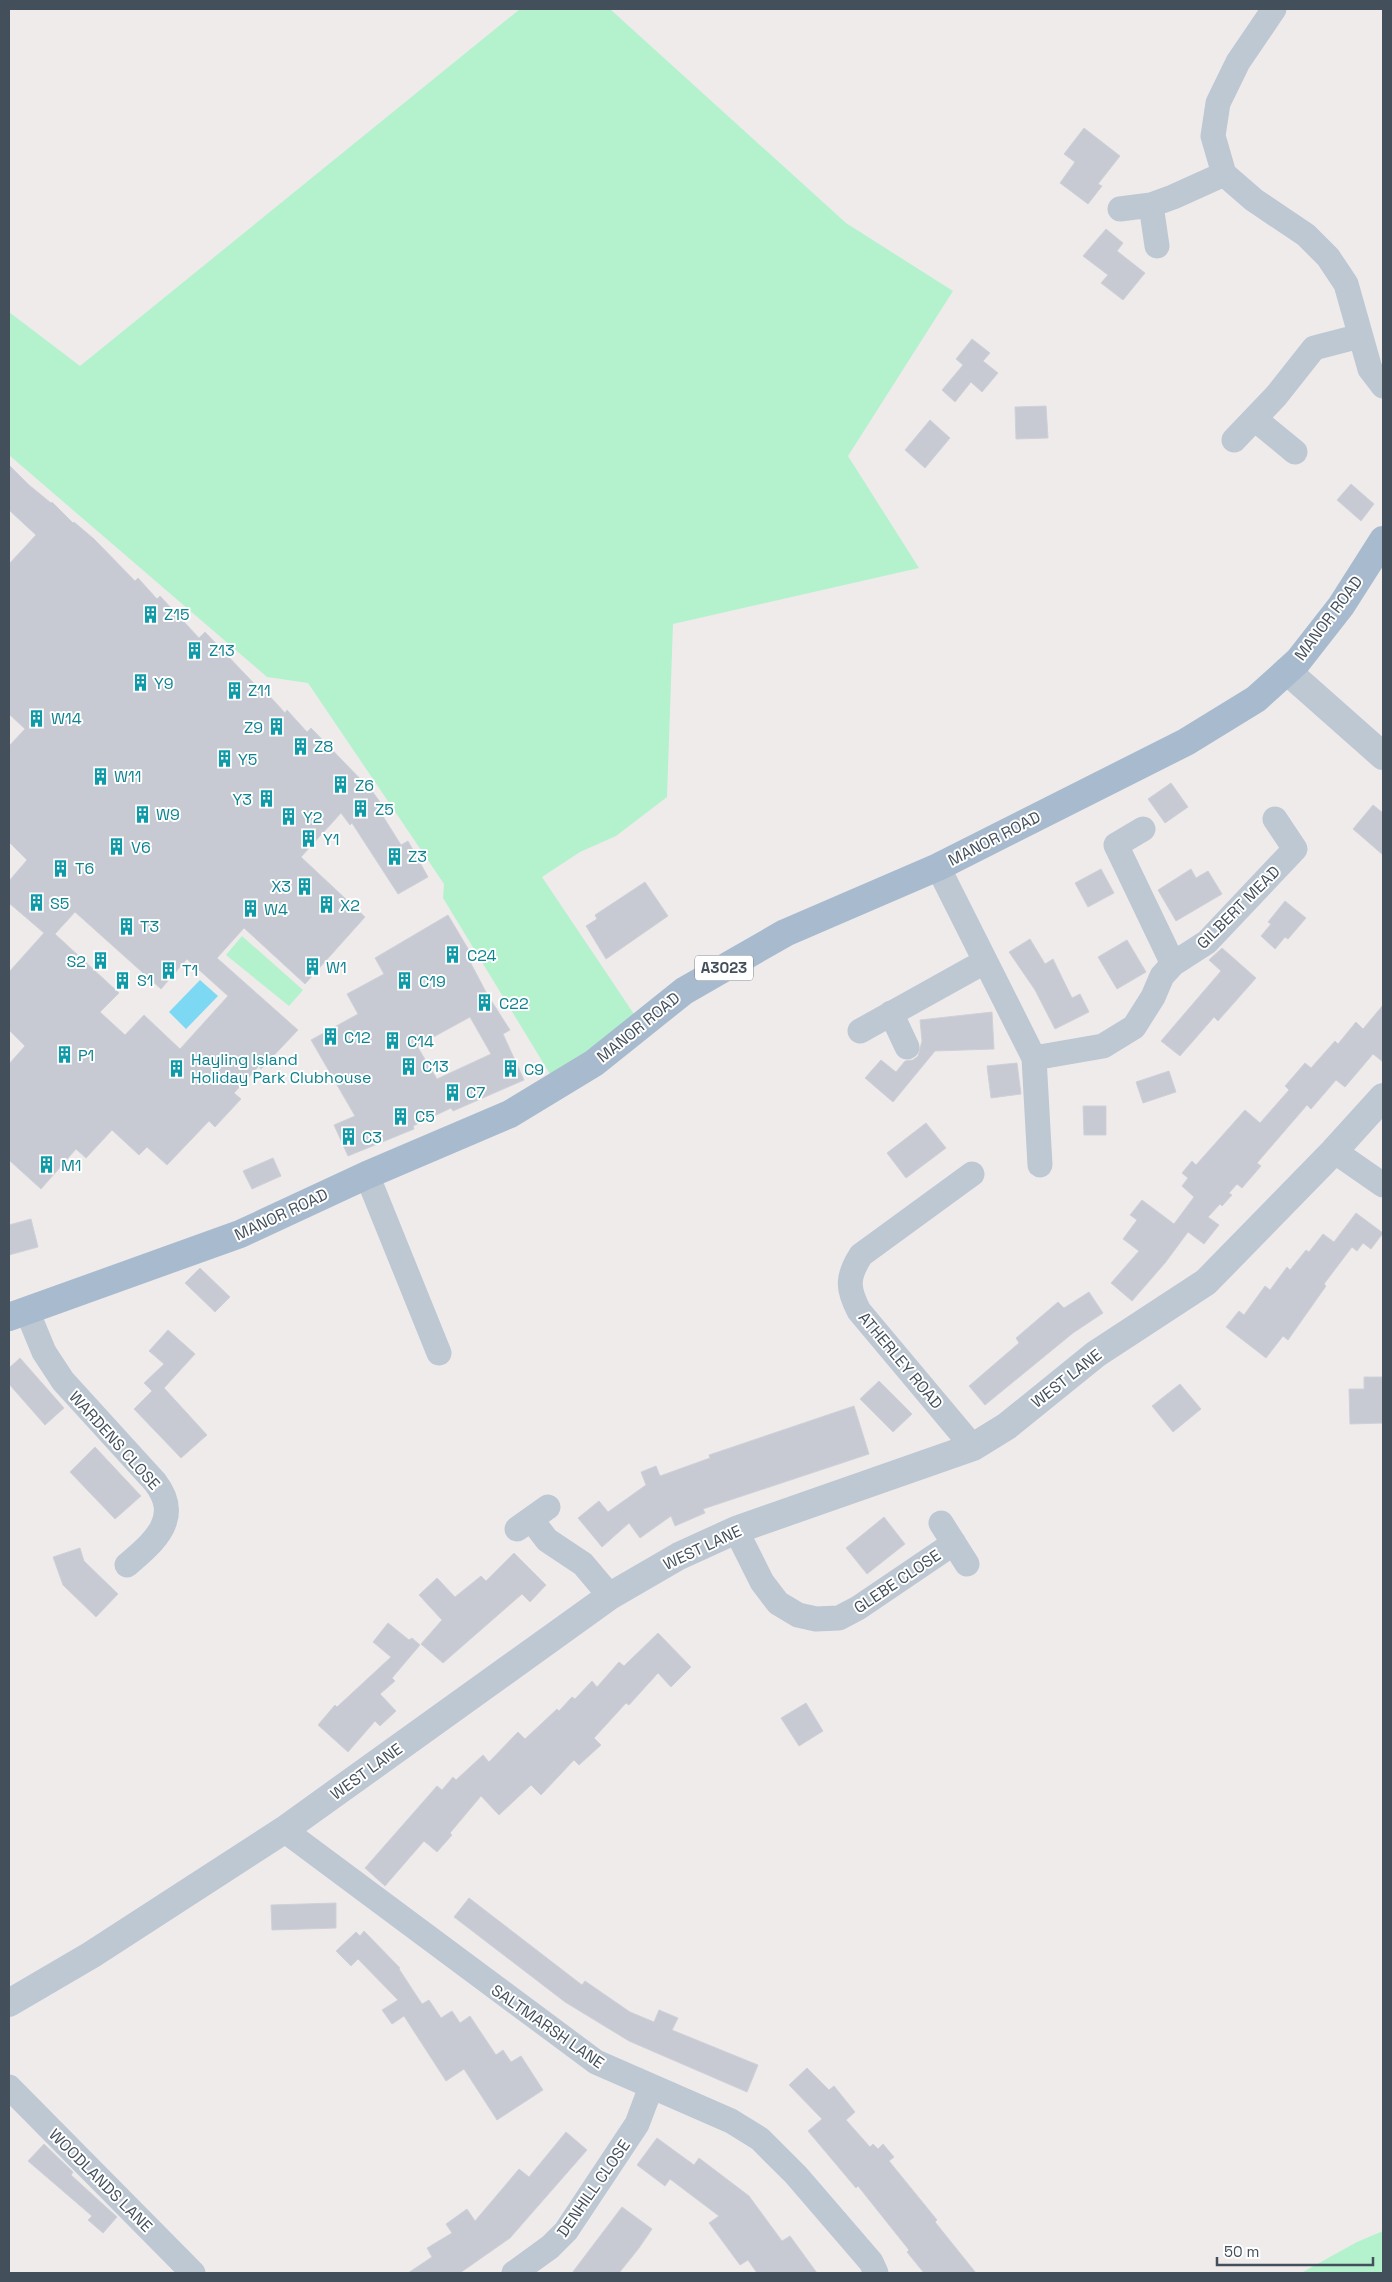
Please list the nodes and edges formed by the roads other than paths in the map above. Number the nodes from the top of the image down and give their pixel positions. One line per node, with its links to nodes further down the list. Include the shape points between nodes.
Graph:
1 (1274, 9): 2 (street, via 1238,62 1218,103 1213,136)
2 (1224, 174): 3 (street); 6 (street, via 1254,200 1306,235 1328,257 1346,284)
3 (1151, 205): 4 (street); 5 (street)
4 (1120, 209)
5 (1157, 246)
6 (1360, 336): 7 (street, via 1370,369); 8 (street, via 1314,348)
7 (1383, 386)
8 (1255, 419): 9 (street); 10 (street)
9 (1234, 440)
10 (1295, 452)
11 (1383, 540): 12 (main road, MANOR ROAD / A3023, via 1341,606 1298,661)
12 (1286, 671): 13 (street); 16 (main road, MANOR ROAD / A3023, via 1256,699 1186,742)
13 (1383, 756)
14 (1275, 819): 18 (street, GILBERT MEAD, via 1295,849 1207,942)
15 (1143, 829): 18 (street, via 1116,845)
16 (938, 867): 17 (street); 27 (main road, MANOR ROAD / A3023, via 785,933 693,986 594,1063 510,1114)
17 (984, 962): 19 (street); 22 (street)
18 (1173, 964): 22 (street, GILBERT MEAD, via 1162,976 1134,1027 1103,1046)
19 (892, 1013): 20 (street); 21 (street)
20 (860, 1030)
21 (907, 1047)
22 (1034, 1058): 25 (street)
23 (1383, 1097): 24 (street, WEST LANE)
24 (1334, 1151): 28 (street); 31 (street, WEST LANE, via 1206,1282 1096,1354 1007,1426)
25 (1040, 1165)
26 (972, 1174): 31 (street, ATHERLEY ROAD, via 861,1255 852,1270 850,1293 859,1311)
27 (366, 1175): 29 (main road, MANOR ROAD / A3023, via 240,1234); 30 (street)
28 (1383, 1184)
29 (18, 1314): 35 (street, WARDENS CLOSE, via 63,1381 164,1496 163,1527 153,1542)
30 (439, 1353)
31 (973, 1447): 33 (street, WEST LANE)
32 (532, 1519): 36 (street, via 547,1540 583,1564)
33 (736, 1530): 34 (street, GLEBE CLOSE, via 762,1582 778,1603 798,1615 816,1619 840,1618 858,1608 947,1533); 36 (street, WEST LANE, via 679,1556)
34 (967, 1564)
35 (127, 1565)
36 (610, 1596): 37 (street, WEST LANE)
37 (284, 1830): 38 (street, WEST LANE, via 91,1955); 40 (street, SALTMARSH LANE, via 596,2062)
38 (9, 2003)
39 (9, 2087): 41 (street, WOODLANDS LANE)
40 (651, 2087): 42 (street, DENHILL CLOSE, via 637,2124 566,2230 550,2247); 43 (street, SALTMARSH LANE, via 731,2121 760,2140 796,2175 871,2262)
41 (193, 2273)
42 (514, 2273)
43 (876, 2273)

